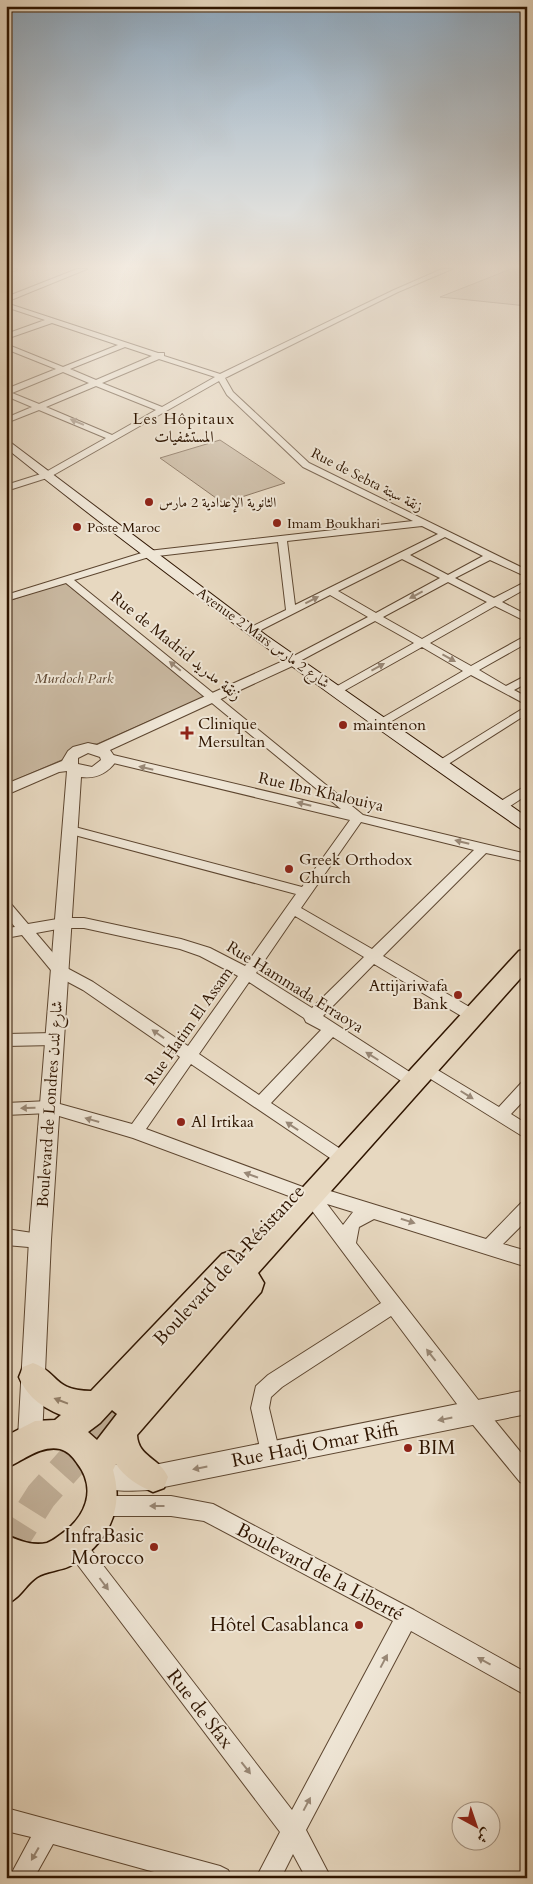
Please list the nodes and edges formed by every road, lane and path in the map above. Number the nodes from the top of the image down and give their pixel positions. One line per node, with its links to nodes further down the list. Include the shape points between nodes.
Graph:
1 (34, 357): 6 (street)
2 (89, 357): 6 (street)
3 (156, 357): 8 (street)
4 (166, 357): 7 (street)
5 (261, 357): 7 (street)
6 (62, 368): 8 (street); 9 (street)
7 (221, 377): 11 (street); 17 (street, Rue de Sebta زنقة سبتة, via 230,393 301,461)
8 (97, 382): 10 (street); 11 (street)
9 (6, 393): 10 (street)
10 (41, 407): 12 (street); 13 (street, one-way to 10)
11 (162, 410): 13 (street)
12 (6, 422)
13 (113, 438): 15 (street)
14 (6, 442): 15 (main road, Avenue 2 Mars شارع 2 مارس)
15 (47, 475): 16 (street); 20 (main road, Avenue 2 Mars شارع 2 مارس)
16 (6, 488)
17 (422, 523): 18 (street, Rue de Sebta زنقة سبتة); 19 (street)
18 (444, 534): 21 (street); 22 (street, Rue de Sebta زنقة سبتة)
19 (282, 538): 20 (street); 30 (street)
20 (148, 554): 24 (street); 33 (main road, Avenue 2 Mars شارع 2 مارس)
21 (402, 555): 25 (street); 27 (street)
22 (490, 556): 23 (street, Rue de Sebta زنقة سبتة); 25 (street)
23 (527, 574)
24 (66, 578): 28 (street); 41 (street, Rue de Madrid زنقة مدريد, one-way to 24)
25 (448, 579): 29 (street); 31 (street, one-way to 31)
26 (527, 584): 29 (street)
27 (330, 591): 30 (street, one-way to 27); 31 (street)
28 (6, 598)
29 (494, 602): 32 (street); 35 (street)
30 (291, 611): 33 (street)
31 (376, 617): 35 (street); 36 (street)
32 (527, 619)
33 (253, 630): 36 (main road, Avenue 2 Mars شارع 2 مارس)
34 (527, 638): 37 (street)
35 (422, 643): 37 (street, one-way to 37); 39 (street, one-way to 35)
36 (294, 660): 39 (main road, Avenue 2 Mars شارع 2 مارس); 41 (street)
37 (471, 670): 40 (street); 44 (street)
38 (527, 678): 40 (street)
39 (336, 690): 44 (main road, Avenue 2 Mars شارع 2 مارس)
40 (506, 690): 42 (street)
41 (212, 697): 45 (street); 52 (street, Rue de Madrid زنقة مدريد)
42 (527, 702)
43 (527, 709): 46 (street)
44 (381, 723): 46 (main road, Avenue 2 Mars شارع 2 مارس)
45 (104, 754): 47 (street, via 105,766 97,771); 47 (street, via 90,748 78,750 70,757); 52 (street, Rue Ibn Khalouiya, one-way to 45)
46 (438, 765): 51 (main road, Avenue 2 Mars شارع 2 مارس)
47 (72, 773): 48 (street); 48 (street); 54 (street, Boulevard de Londres شارع لندن)
48 (38, 775): 50 (street)
49 (527, 788): 51 (street)
50 (6, 790)
51 (500, 807): 53 (main road, Avenue 2 Mars شارع 2 مارس)
52 (358, 817): 55 (street, Rue Ibn Khalouiya, one-way to 52); 57 (street, Rue Hatim El Assam)
53 (527, 825)
54 (71, 830): 57 (street); 60 (street, Boulevard de Londres شارع لندن)
55 (484, 847): 56 (street, Rue Ibn Khalouiya); 63 (street)
56 (527, 858)
57 (305, 892): 59 (street, Rue Hatim El Assam)
58 (6, 907): 61 (street)
59 (293, 909): 63 (street); 66 (street, Rue Hatim El Assam)
60 (62, 923): 61 (street, Rue Hammada Erraoya); 65 (street, Boulevard de Londres شارع لندن); 66 (street, Rue Hammada Erraoya, via 93,924 182,944 205,952)
61 (24, 930): 62 (street, Rue Hammada Erraoya); 65 (street)
62 (6, 933)
63 (372, 957): 67 (street); 68 (street)
64 (527, 957): 67 (main road, Boulevard de la Résistance)
65 (60, 971): 70 (street, Boulevard de Londres شارع لندن); 72 (street, one-way to 65, via 88,986)
66 (246, 974): 68 (street, Rue Hammada Erraoya); 72 (street, Rue Hatim El Assam)
67 (473, 1016): 73 (main road, Boulevard de la Résistance)
68 (311, 1018): 69 (street, Rue Hammada Erraoya)
69 (330, 1030): 73 (street, Rue Hammada Erraoya, one-way to 69); 75 (street)
70 (54, 1039): 71 (street); 76 (street, Boulevard de Londres شارع لندن)
71 (6, 1040)
72 (189, 1056): 75 (street); 79 (street, Rue Hatim El Assam)
73 (413, 1083): 78 (street, Rue Hammada Erraoya, one-way to 78); 81 (main road, Boulevard de la Résistance, via 380,1102); 83 (main road, Boulevard de la Résistance, via 401,1114); 94 (main road)
74 (527, 1086): 78 (street)
75 (260, 1104): 81 (street, one-way to 75)
76 (49, 1107): 77 (street, one-way to 77); 79 (street, one-way to 76); 87 (street, Boulevard de Londres شارع لندن)
77 (6, 1109)
78 (500, 1116): 80 (street, Rue Hammada Erraoya)
79 (135, 1132): 82 (street, one-way to 79)
80 (527, 1132)
81 (333, 1153): 82 (main road, Boulevard de la Résistance)
82 (297, 1192): 94 (main road, Boulevard de la Résistance)
83 (323, 1202): 85 (street); 88 (street); 94 (main road, Boulevard de la Résistance)
84 (527, 1208): 89 (street)
85 (376, 1211): 88 (street, via 352,1221); 89 (street, one-way to 89)
86 (6, 1237): 87 (street)
87 (40, 1240): 92 (street, Boulevard de Londres شارع لندن)
88 (348, 1246): 91 (street)
89 (490, 1246): 90 (street)
90 (527, 1259)
91 (393, 1305): 95 (street, one-way to 91); 97 (street, via 263,1392 260,1408)
92 (32, 1377): 94 (main road, one-way to 92, via 58,1401); 96 (street, Boulevard de Londres شارع لندن)
93 (527, 1402): 95 (street, Rue Hadj Omar Riffi)
94 (115, 1412): 96 (main road, Boulevard de la Résistance, via 79,1422); 98 (main road, Boulevard de la Résistance); 100 (main road, via 127,1456)
95 (476, 1413): 97 (street, Rue Hadj Omar Riffi, one-way to 97); 99 (street)
96 (31, 1442): 98 (main road, via 83,1446)
97 (270, 1454): 100 (street, Rue Hadj Omar Riffi, one-way to 100)
98 (101, 1472): 100 (street, Rue Hadj Omar Riffi, via 130,1479); 101 (main road)
99 (527, 1475)
100 (153, 1478)
101 (101, 1506): 102 (main road, via 91,1528); 105 (street, Boulevard de la Liberté, one-way to 101, via 206,1512 171,1506)
102 (75, 1545): 103 (main road, via 54,1556); 109 (street, Rue de Sfax, one-way to 109)
103 (21, 1555): 104 (main road, via 22,1569)
104 (6, 1588)
105 (407, 1618): 106 (street, Boulevard de la Liberté, one-way to 105); 109 (street, one-way to 105)
106 (527, 1685)
107 (6, 1819): 108 (street)
108 (48, 1830): 110 (street, one-way to 110); 111 (street)
109 (293, 1830): 112 (street); 113 (street, Rue de Sfax)
110 (21, 1878)
111 (220, 1878)
112 (268, 1878)
113 (319, 1878)

